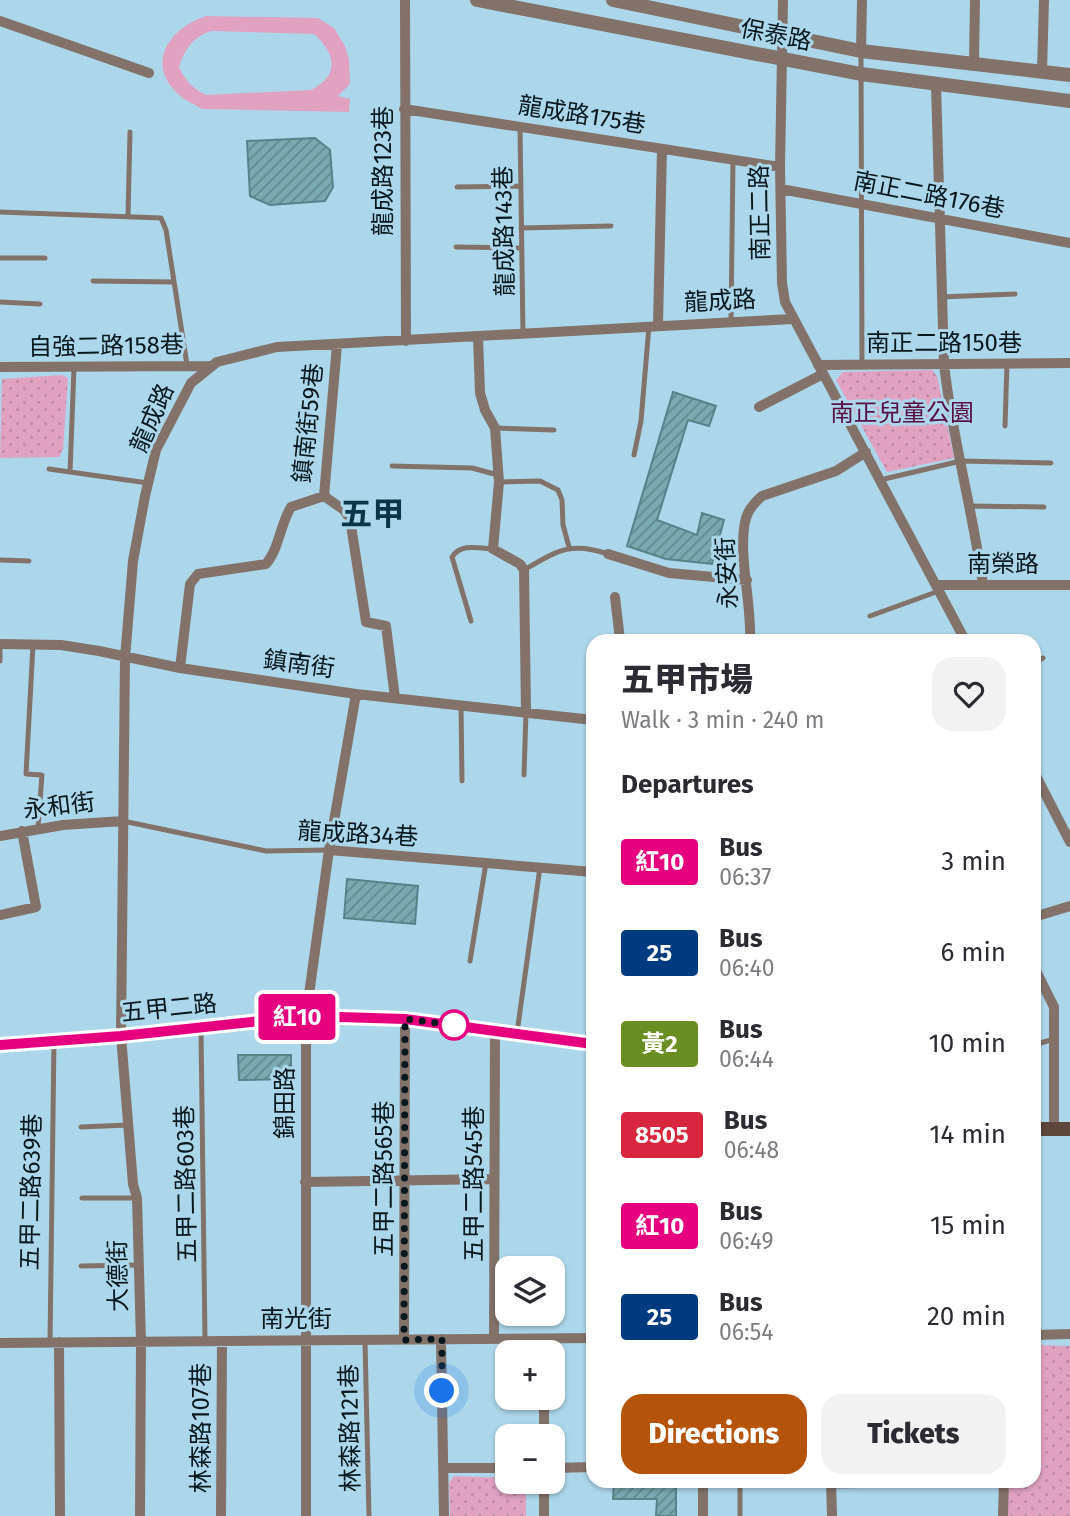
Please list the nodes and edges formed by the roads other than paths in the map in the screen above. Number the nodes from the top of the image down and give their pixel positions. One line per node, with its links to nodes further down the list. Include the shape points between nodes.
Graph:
1 (405, 0): 19 (street, 龍成路123巷)
2 (477, 0): 11 (street, 保泰路)
3 (613, 0): 9 (street, 保泰路)
4 (783, 0): 9 (street, 南正二路)
5 (862, 0): 10 (street)
6 (975, 0): 12 (street)
7 (1044, 0): 13 (street)
8 (0, 21): 14 (street)
9 (782, 34): 10 (street, 保泰路); 11 (street, 南正二路)
10 (862, 51): 12 (street, 保泰路); 15 (lane)
11 (781, 58): 15 (street, 保泰路); 24 (street, 南正二路)
12 (974, 63): 13 (street, 保泰路)
13 (1042, 71): 16 (street, 保泰路)
14 (149, 73)
15 (861, 74): 17 (street, 保泰路); 28 (lane)
16 (1070, 75)
17 (936, 85): 18 (street, 保泰路); 31 (street)
18 (1070, 101)
19 (404, 109): 20 (street, 龍成路175巷); 50 (street, 龍成路123巷)
20 (520, 127): 22 (street, 龍成路175巷); 25 (lane, 龍成路143巷)
21 (130, 132): 30 (lane)
22 (662, 149): 23 (street); 47 (street, 龍成路175巷)
23 (733, 160): 24 (street); 46 (lane)
24 (780, 167): 27 (street, 南正二路)
25 (521, 186): 26 (lane); 33 (lane, 龍成路143巷)
26 (457, 187)
27 (780, 189): 28 (street, 南正二路176巷); 45 (street, 南正二路, via 782,283)
28 (861, 203): 31 (street, 南正二路176巷); 55 (lane)
29 (0, 212): 30 (lane)
30 (128, 216): 40 (lane, via 164,222)
31 (939, 217): 34 (street, 南正二路176巷); 42 (street)
32 (611, 226): 33 (lane)
33 (521, 229): 36 (lane, 龍成路143巷)
34 (1070, 243)
35 (456, 247): 36 (lane)
36 (522, 248): 48 (lane, 龍成路143巷)
37 (0, 258): 38 (lane)
38 (45, 258)
39 (93, 282): 40 (lane)
40 (174, 282): 56 (lane)
41 (1015, 294): 42 (lane)
42 (941, 298): 54 (street)
43 (0, 302): 44 (lane)
44 (40, 304)
45 (792, 319): 46 (street, 龍成路); 60 (street, 南正二路)
46 (731, 322): 47 (street, 龍成路)
47 (654, 325): 48 (street, 龍成路); 66 (lane)
48 (523, 334): 49 (street, 龍成路)
49 (478, 337): 50 (street, 龍成路); 63 (street, via 480,393)
50 (406, 341): 51 (street, 龍成路)
51 (337, 345): 57 (street, 龍成路, via 277,347); 75 (street, 鎮南街59巷)
52 (1007, 363): 53 (street, 南正二路150巷); 54 (street, 南正二路150巷); 62 (lane)
53 (1070, 363)
54 (944, 364): 55 (street, 南正二路150巷); 67 (street)
55 (862, 365): 60 (street, 南正二路150巷)
56 (187, 366): 57 (street, 自強二路158巷); 59 (street, 自強二路158巷)
57 (212, 366): 74 (street, 龍成路, via 191,383 156,450)
58 (0, 368): 59 (street, 自強二路158巷)
59 (74, 368): 71 (lane)
60 (820, 369): 61 (street); 65 (street, 南正二路)
61 (759, 407)
62 (1005, 426)
63 (495, 428): 64 (lane); 72 (street)
64 (554, 430)
65 (866, 452): 73 (street, 南正二路); 84 (street, 永安街, via 836,471 762,496 752,504 744,536)
66 (634, 455)
67 (961, 461): 68 (lane); 73 (lane); 76 (street)
68 (1051, 463)
69 (392, 466): 72 (lane, via 472,468)
70 (49, 469): 71 (lane)
71 (70, 472): 74 (lane)
72 (499, 478): 78 (lane, via 540,481 558,490); 79 (street)
73 (880, 480): 87 (street, 南正二路)
74 (148, 483): 96 (street, 龍成路, via 133,561)
75 (324, 496): 98 (street, 鎮南街59巷, via 291,507 274,555 266,564 198,574 190,584); 100 (street, via 350,519 366,622 386,626)
76 (970, 506): 77 (lane); 85 (street)
77 (1044, 507)
78 (569, 547): 80 (lane); 83 (lane)
79 (493, 549): 83 (street); 90 (lane, via 462,548 452,557)
80 (608, 554): 84 (street, via 669,573)
81 (0, 560): 82 (lane)
82 (29, 561)
83 (524, 570): 102 (street)
84 (747, 580): 92 (street, 永安街)
85 (983, 585): 86 (street, 南榮路); 87 (street, 南榮路)
86 (1070, 585)
87 (937, 588): 89 (lane); 93 (street, 南正二路)
88 (615, 597): 91 (street)
89 (870, 616)
90 (471, 621)
91 (619, 634)
92 (750, 634)
93 (962, 634)
94 (0, 644): 95 (street, 鎮南街); 97 (lane)
95 (33, 645): 96 (street, 鎮南街); 108 (lane, via 26,774 41,775)
96 (125, 657): 98 (street, 鎮南街); 107 (street, 龍成路)
97 (0, 661)
98 (180, 668): 99 (street, 鎮南街)
99 (356, 694): 100 (street, 鎮南街); 113 (street, 錦田路)
100 (395, 698): 101 (street, 鎮南街)
101 (461, 705): 102 (street, 鎮南街); 105 (lane)
102 (526, 712): 103 (street, 鎮南街); 104 (lane)
103 (586, 719)
104 (524, 775)
105 (462, 781)
106 (1041, 784): 109 (street)
107 (123, 821): 108 (street, 永和街); 113 (lane, 龍成路34巷, via 266,851); 127 (street, 龍成路)
108 (38, 828): 110 (street, 永和街)
109 (1067, 830): 112 (street)
110 (22, 831): 111 (street, 永和街); 118 (street, via 36,907)
111 (0, 836)
112 (1070, 842)
113 (329, 850): 114 (street, 龍成路34巷); 122 (street, 錦田路)
114 (486, 863): 115 (street, 龍成路34巷); 120 (lane)
115 (540, 867): 116 (street, 龍成路34巷); 126 (lane)
116 (586, 871)
117 (1070, 906): 119 (street)
118 (0, 915)
119 (1041, 915)
120 (470, 961)
121 (1041, 988): 128 (street, via 1054,1007)
122 (306, 1016): 123 (main road, 五甲二路); 124 (main road, 五甲二路); 140 (street, 錦田路)
123 (405, 1019): 125 (main road, 五甲二路); 138 (street, 五甲二路565巷)
124 (201, 1027): 127 (main road, 五甲二路); 154 (lane, 五甲二路603巷)
125 (495, 1030): 126 (main road, 五甲二路); 139 (street, 五甲二路545巷)
126 (517, 1033): 130 (main road, 五甲二路)
127 (121, 1036): 129 (main road, 五甲二路); 133 (street, 大德街)
128 (1054, 1039): 131 (lane); 136 (street)
129 (54, 1041): 132 (main road, 五甲二路); 156 (lane, 五甲二路639巷)
130 (586, 1043)
131 (1041, 1043)
132 (0, 1045)
133 (128, 1125): 134 (lane); 142 (street, 大德街)
134 (81, 1127)
135 (1041, 1129): 136 (main road)
136 (1054, 1129): 137 (main road)
137 (1070, 1129)
138 (405, 1180): 139 (street); 140 (street); 153 (street, 五甲二路565巷)
139 (495, 1180): 149 (street, 五甲二路545巷)
140 (305, 1182): 151 (street, 錦田路)
141 (82, 1198): 142 (lane)
142 (137, 1198): 143 (street, 大德街)
143 (139, 1265): 144 (lane); 157 (street, 大德街)
144 (81, 1266)
145 (1070, 1334): 146 (street)
146 (1041, 1335)
147 (586, 1338): 150 (street, 南光街)
148 (442, 1339): 149 (street, 南光街); 153 (street, 南光街); 160 (street)
149 (495, 1339): 150 (street, 南光街)
150 (544, 1339)
151 (304, 1340): 152 (street, 南光街); 155 (street, 南光街); 171 (street, 錦田路)
152 (365, 1340): 153 (street, 南光街); 172 (lane, 林森路121巷)
153 (404, 1340)
154 (205, 1341): 155 (street, 南光街); 157 (street, 南光街)
155 (222, 1341): 170 (street, 林森路107巷)
156 (55, 1342): 157 (street, 南光街); 158 (street, 南光街); 168 (street, 五甲二路639巷)
157 (141, 1342): 169 (street, 大德街)
158 (0, 1343)
159 (586, 1467): 162 (street)
160 (443, 1468): 161 (street); 173 (street)
161 (495, 1468)
162 (565, 1468)
163 (703, 1488): 175 (street)
164 (740, 1488): 176 (lane)
165 (832, 1488): 177 (street)
166 (1003, 1488): 178 (street)
167 (544, 1494): 174 (street)
168 (60, 1516)
169 (140, 1516)
170 (221, 1516)
171 (306, 1516)
172 (369, 1516)
173 (444, 1516)
174 (544, 1516)
175 (703, 1516)
176 (740, 1516)
177 (832, 1516)
178 (1003, 1516)

